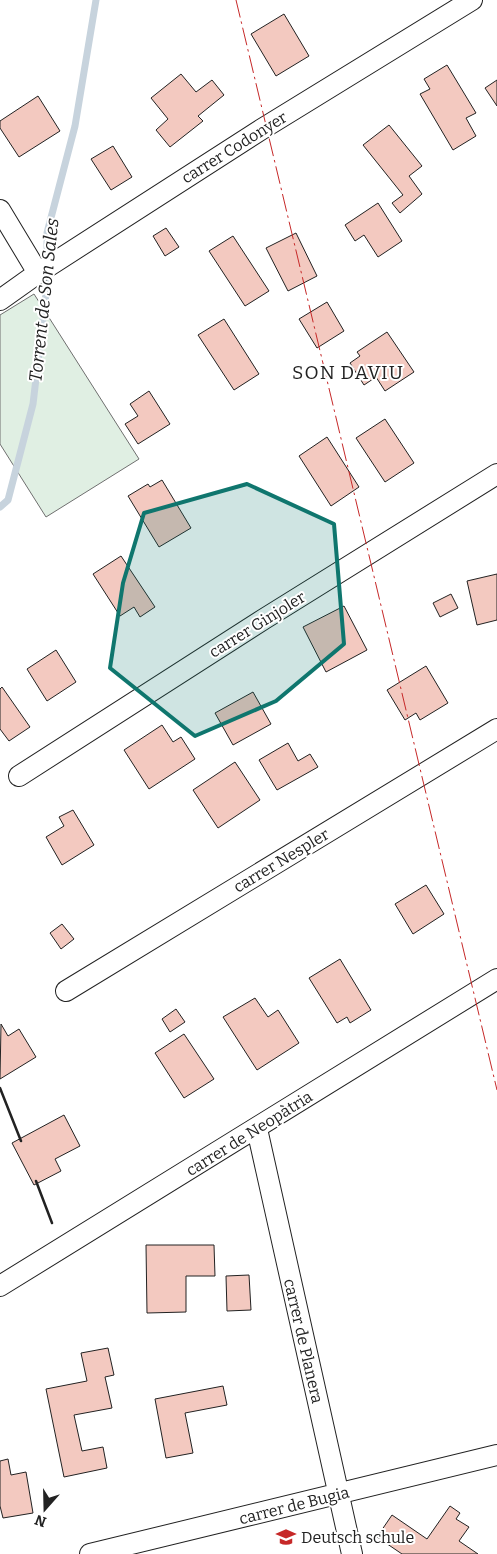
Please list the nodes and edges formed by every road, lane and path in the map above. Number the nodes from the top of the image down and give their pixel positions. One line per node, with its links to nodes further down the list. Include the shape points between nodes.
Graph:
1 (472, 0): 3 (street, carrer Codonyer)
2 (0, 210): 3 (street)
3 (39, 272): 4 (street, carrer Codonyer)
4 (0, 300)
5 (497, 474): 7 (street, carrer Ginjoler)
6 (497, 729): 9 (street, carrer Nespler)
7 (19, 776)
8 (497, 979): 10 (street, carrer de Neopàtria)
9 (66, 991)
10 (257, 1129): 11 (street, carrer de Neopàtria); 13 (street, carrer de Planera)
11 (0, 1286)
12 (497, 1455): 13 (street, carrer de Bugia)
13 (338, 1494): 14 (street, carrer de Bugia); 15 (street, carrer de Planera)
14 (90, 1554)
15 (352, 1554)

